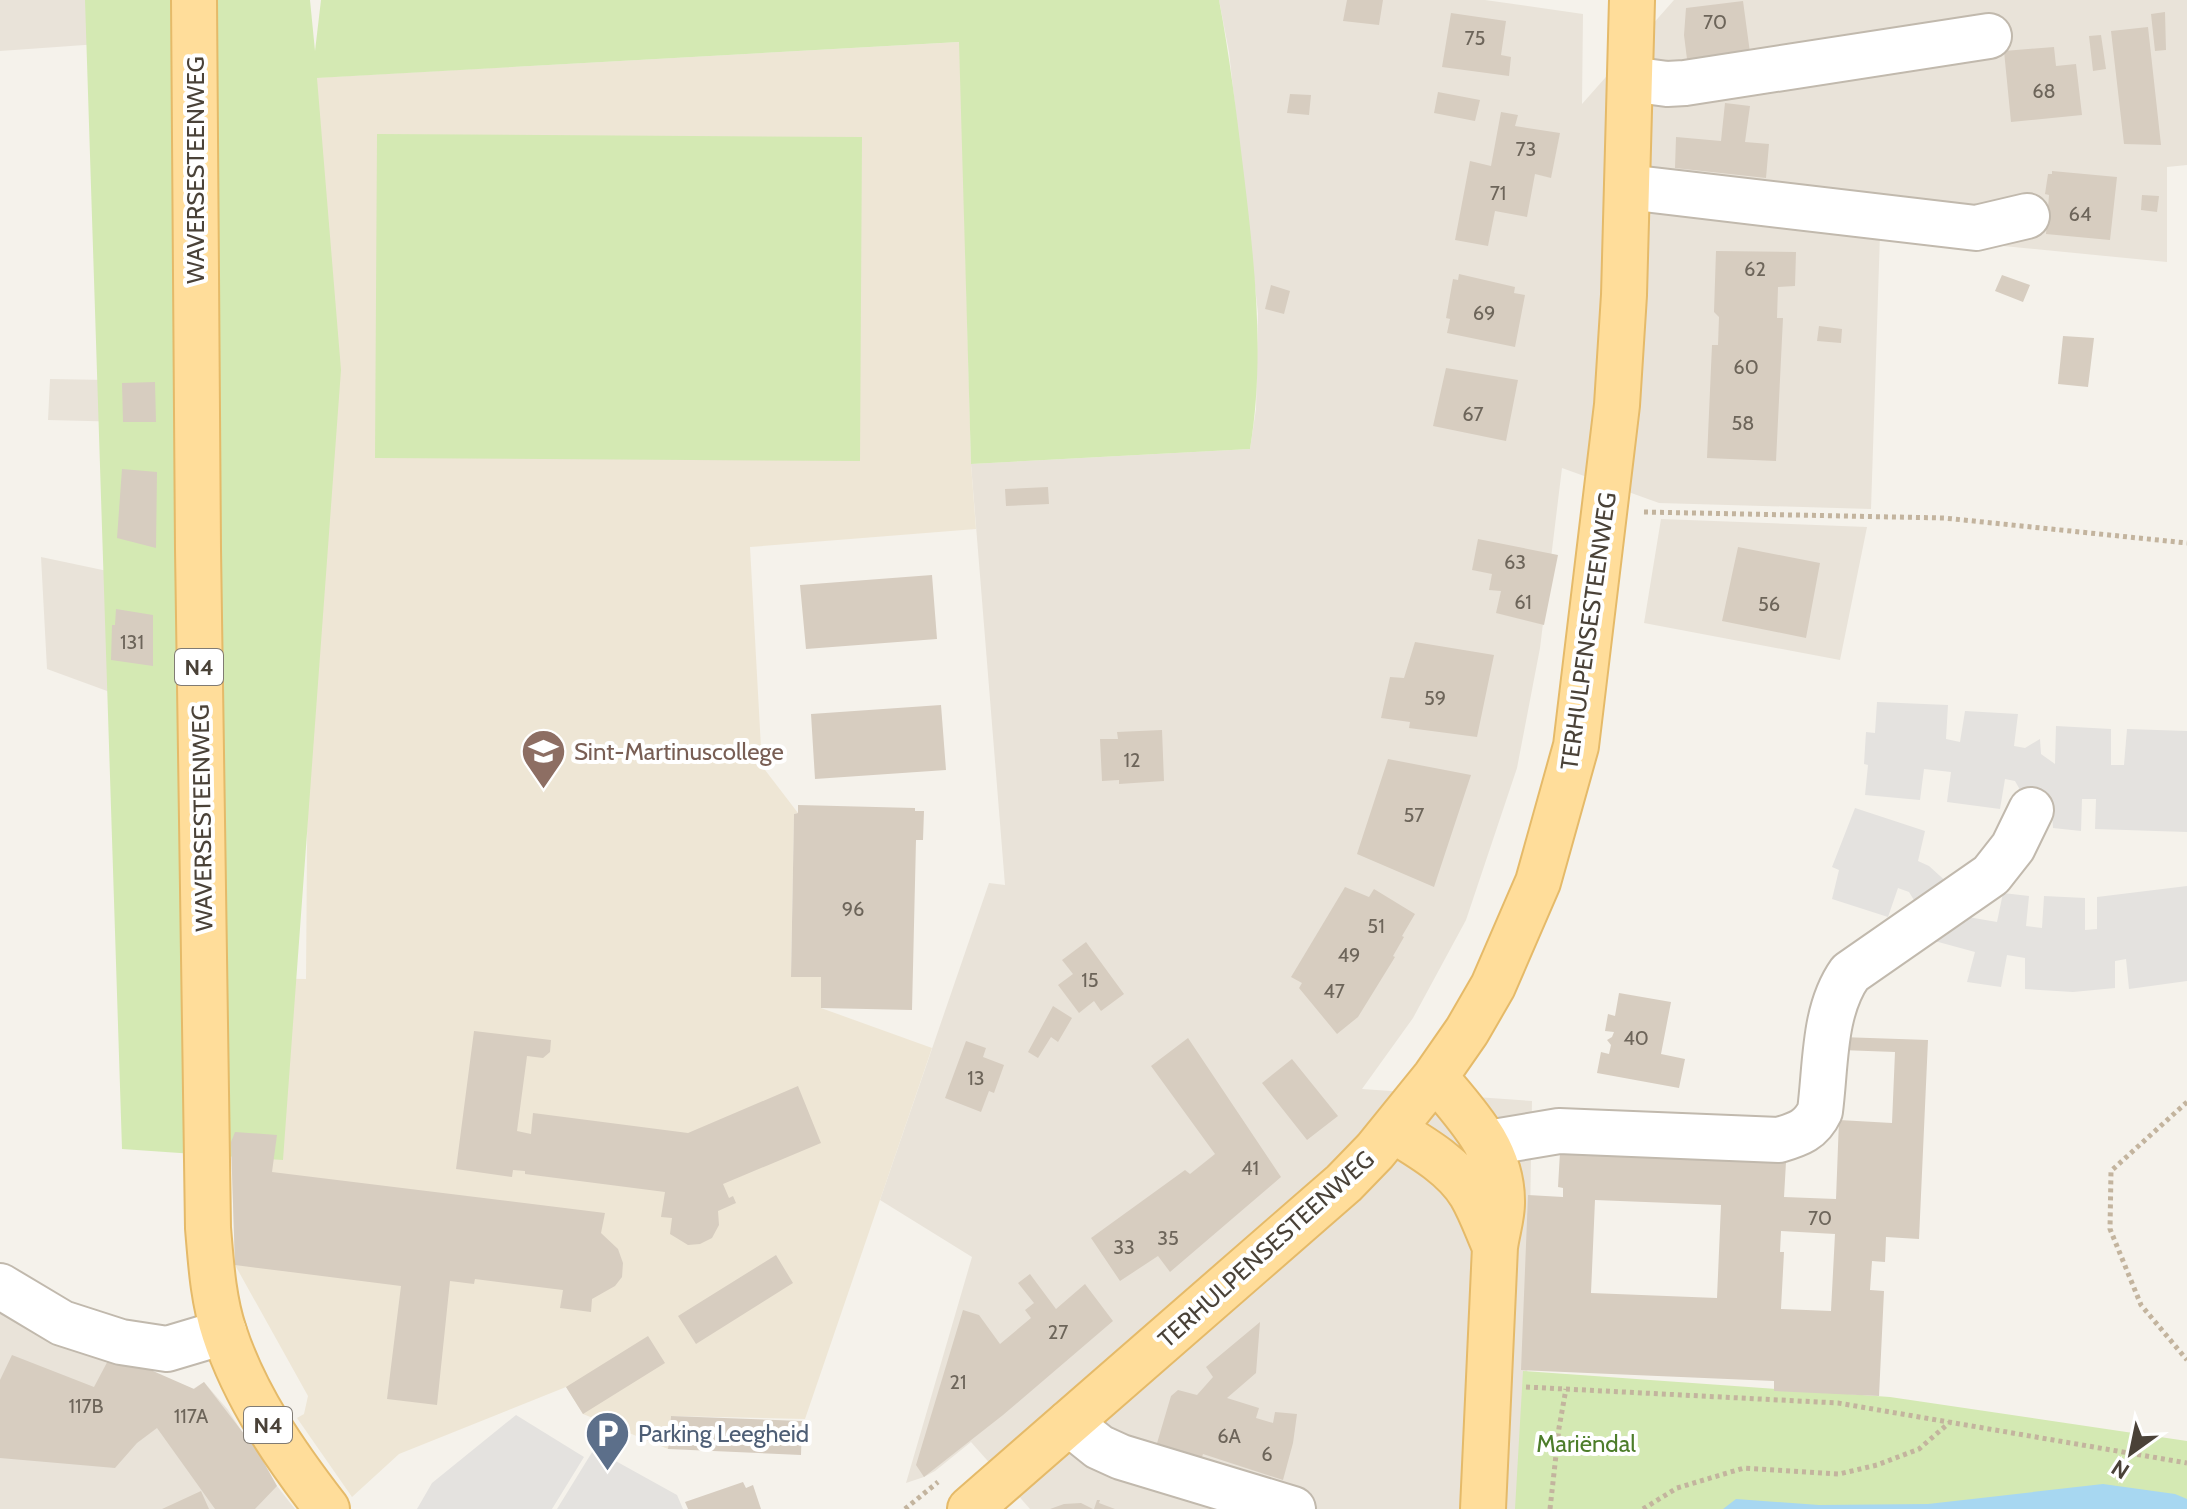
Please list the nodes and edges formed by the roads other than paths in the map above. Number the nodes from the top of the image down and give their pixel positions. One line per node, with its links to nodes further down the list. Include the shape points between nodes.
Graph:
1 (194, 0): 13 (main road, WAVERSESTEENWEG / N4, via 208,1228)
2 (1632, 0): 4 (main road, TERHULPENSESTEENWEG)
3 (1989, 36): 4 (street, via 1685,83)
4 (1630, 79): 5 (main road, TERHULPENSESTEENWEG)
5 (1627, 187): 6 (street, via 1976,228); 8 (main road, TERHULPENSESTEENWEG, via 1617,405 1576,746 1533,895 1493,986)
6 (2027, 216)
7 (2031, 810): 10 (street, via 2013,847 1991,875 1850,973 1838,990 1832,1016 1820,1111 1802,1133 1779,1140 1559,1131)
8 (1435, 1077): 9 (main road, TERHULPENSESTEENWEG); 10 (main road)
9 (1393, 1130): 11 (main road, via 1452,1171 1470,1192); 14 (main road, TERHULPENSESTEENWEG, via 1344,1183)
10 (1488, 1143): 11 (main road, via 1500,1174 1502,1204)
11 (1495, 1247): 18 (main road)
12 (0, 1286): 13 (street, via 62,1323 121,1342 167,1349)
13 (224, 1332): 15 (main road, WAVERSESTEENWEG / N4, via 266,1421)
14 (1069, 1423): 16 (main road, TERHULPENSESTEENWEG); 17 (street, via 1121,1457)
15 (327, 1509)
16 (970, 1509)
17 (1293, 1509)
18 (1483, 1509)

